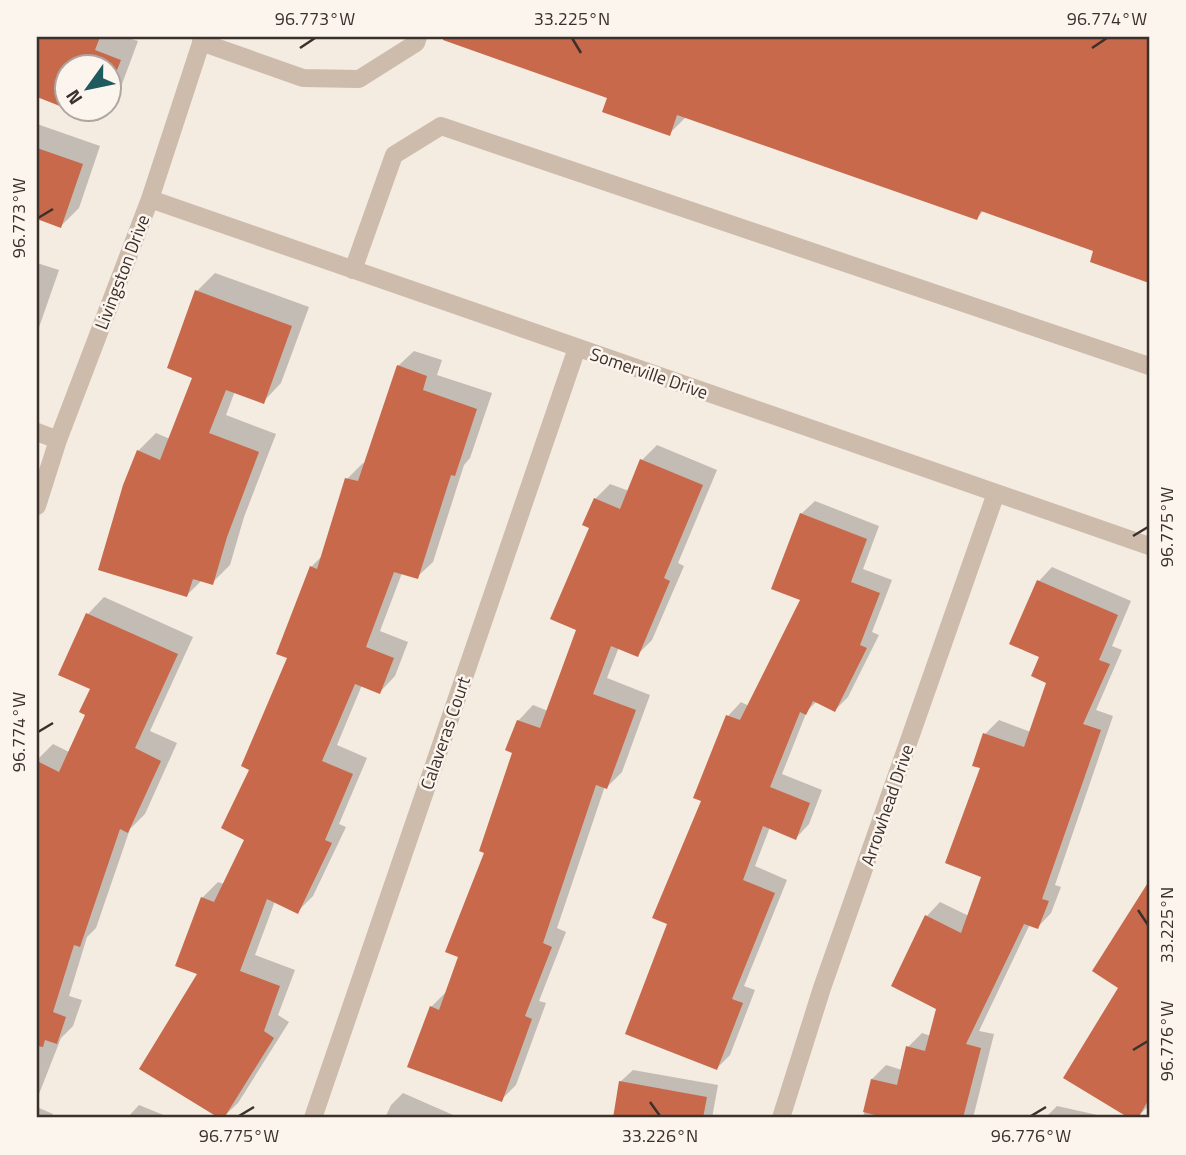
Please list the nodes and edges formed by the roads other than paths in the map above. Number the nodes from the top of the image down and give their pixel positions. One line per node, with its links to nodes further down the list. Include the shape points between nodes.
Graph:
1 (418, 37): 2 (street, via 416,43 359,79 303,78)
2 (202, 39): 3 (street, Livingston Drive)
3 (149, 200): 4 (street, Somerville Drive); 8 (street, Livingston Drive)
4 (353, 270): 5 (street, Somerville Drive); 6 (street, via 394,155 441,126)
5 (577, 348): 9 (street, Somerville Drive); 12 (street, Calaveras Court)
6 (1149, 366)
7 (37, 432): 8 (street)
8 (58, 440): 10 (street, Livingston Drive)
9 (996, 493): 11 (street, Somerville Drive); 13 (street, Arrowhead Drive, via 822,988)
10 (37, 506)
11 (1149, 546)
12 (313, 1118)
13 (781, 1118)

